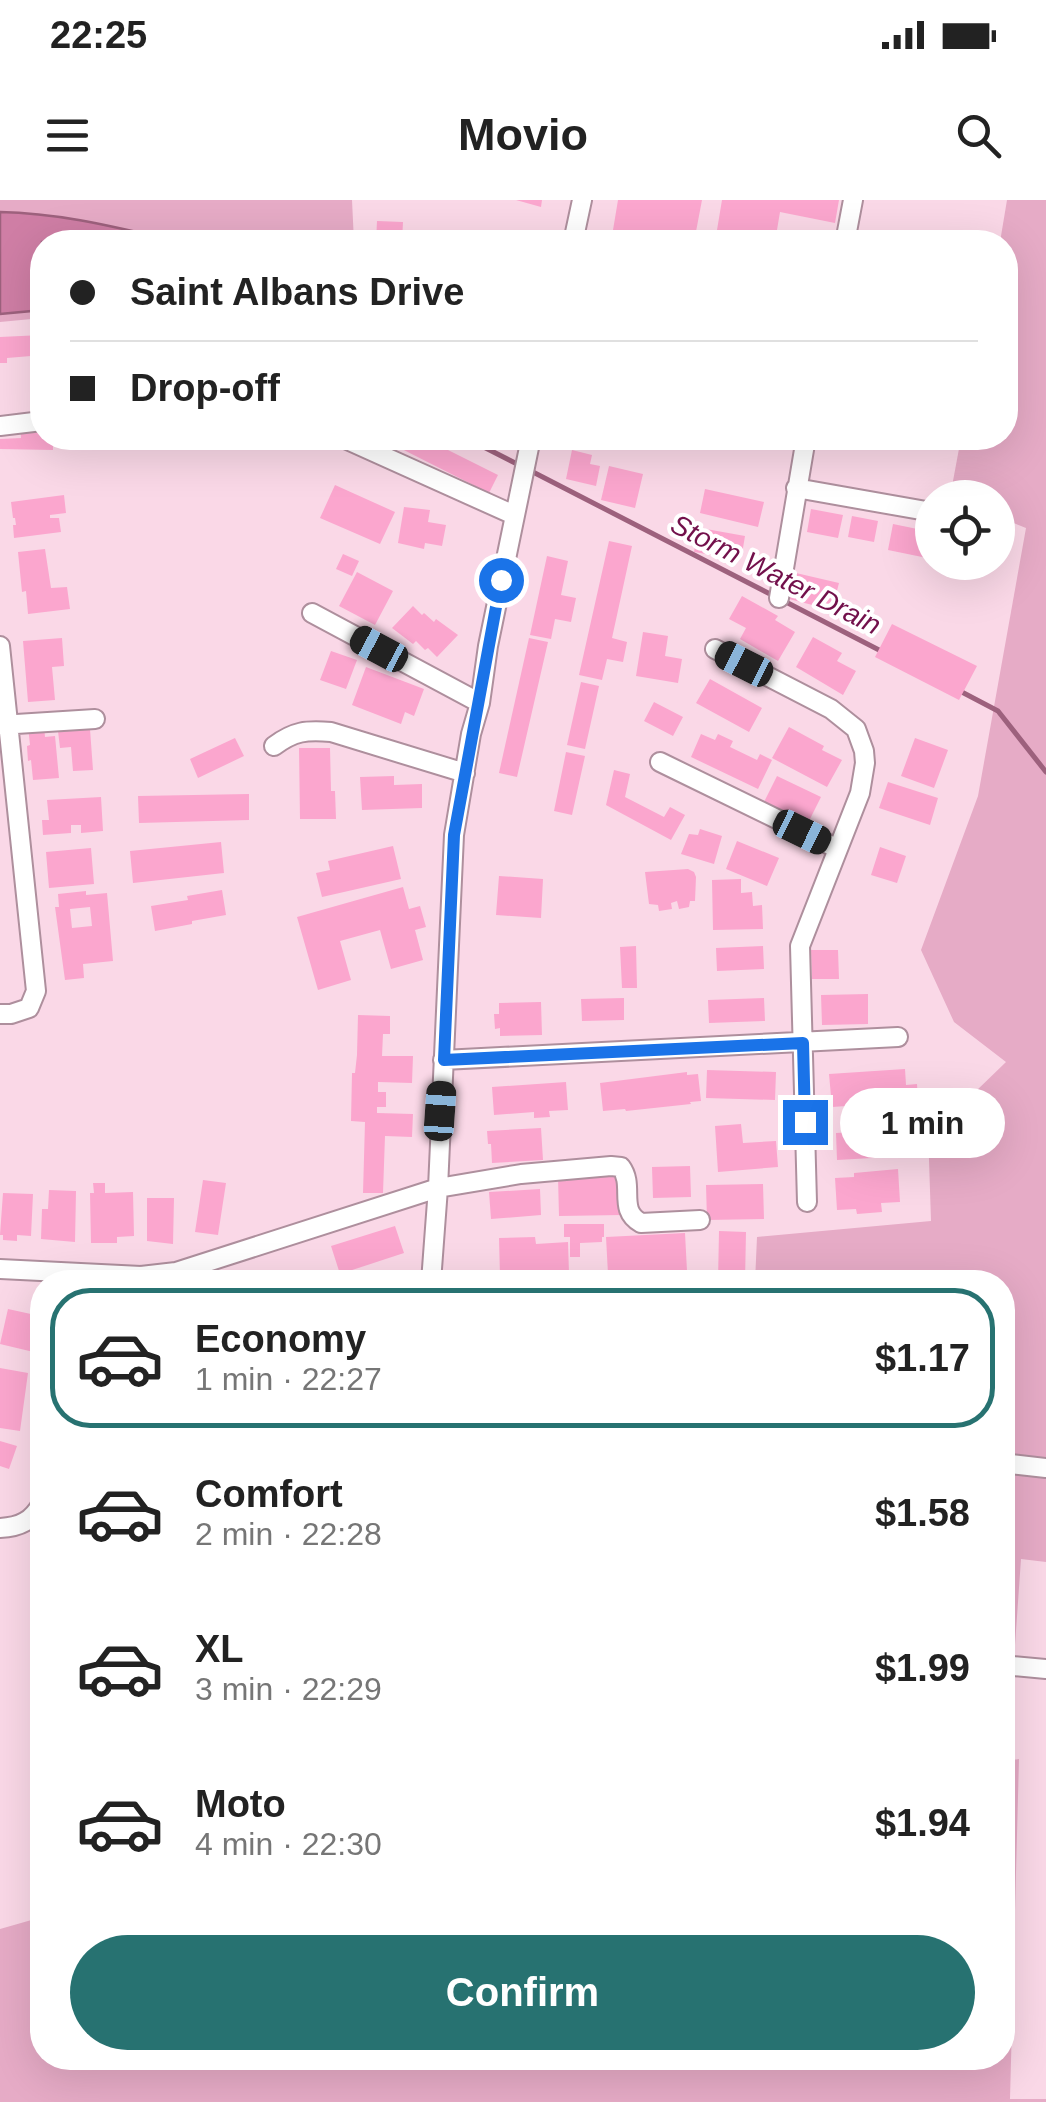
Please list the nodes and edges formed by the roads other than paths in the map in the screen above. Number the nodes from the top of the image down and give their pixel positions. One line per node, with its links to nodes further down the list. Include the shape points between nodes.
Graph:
1 (582, 200): 3 (street)
2 (853, 200): 4 (street)
3 (576, 230)
4 (847, 230)
5 (30, 422): 6 (street)
6 (0, 426)
7 (370, 450): 12 (street)
8 (528, 450): 12 (street)
9 (804, 450): 10 (street)
10 (796, 488): 11 (street); 13 (street)
11 (915, 509)
12 (514, 515): 17 (street)
13 (779, 598)
14 (312, 613): 17 (street)
15 (0, 646): 19 (street)
16 (715, 649): 23 (street, via 831,709 856,729 863,777)
17 (480, 703): 22 (street)
18 (94, 719): 19 (street)
19 (4, 724): 24 (street, via 36,991 30,1008)
20 (274, 746): 22 (street, via 310,730 331,732)
21 (660, 762): 23 (street)
22 (465, 773): 27 (street, via 454,835)
23 (838, 849): 26 (street, via 800,946)
24 (0, 1014)
25 (898, 1037): 26 (street)
26 (803, 1043): 27 (street); 29 (street)
27 (444, 1060): 28 (street)
28 (438, 1188): 30 (street, via 612,1166 626,1174 634,1220); 32 (street); 33 (street)
29 (807, 1202)
30 (700, 1220)
31 (0, 1268): 34 (street)
32 (182, 1270)
33 (432, 1270)
34 (30, 1271)
35 (1015, 1464): 36 (street)
36 (1046, 1468)
37 (30, 1520): 38 (street)
38 (0, 1528)
39 (1015, 1666): 40 (street)
40 (1046, 1669)

